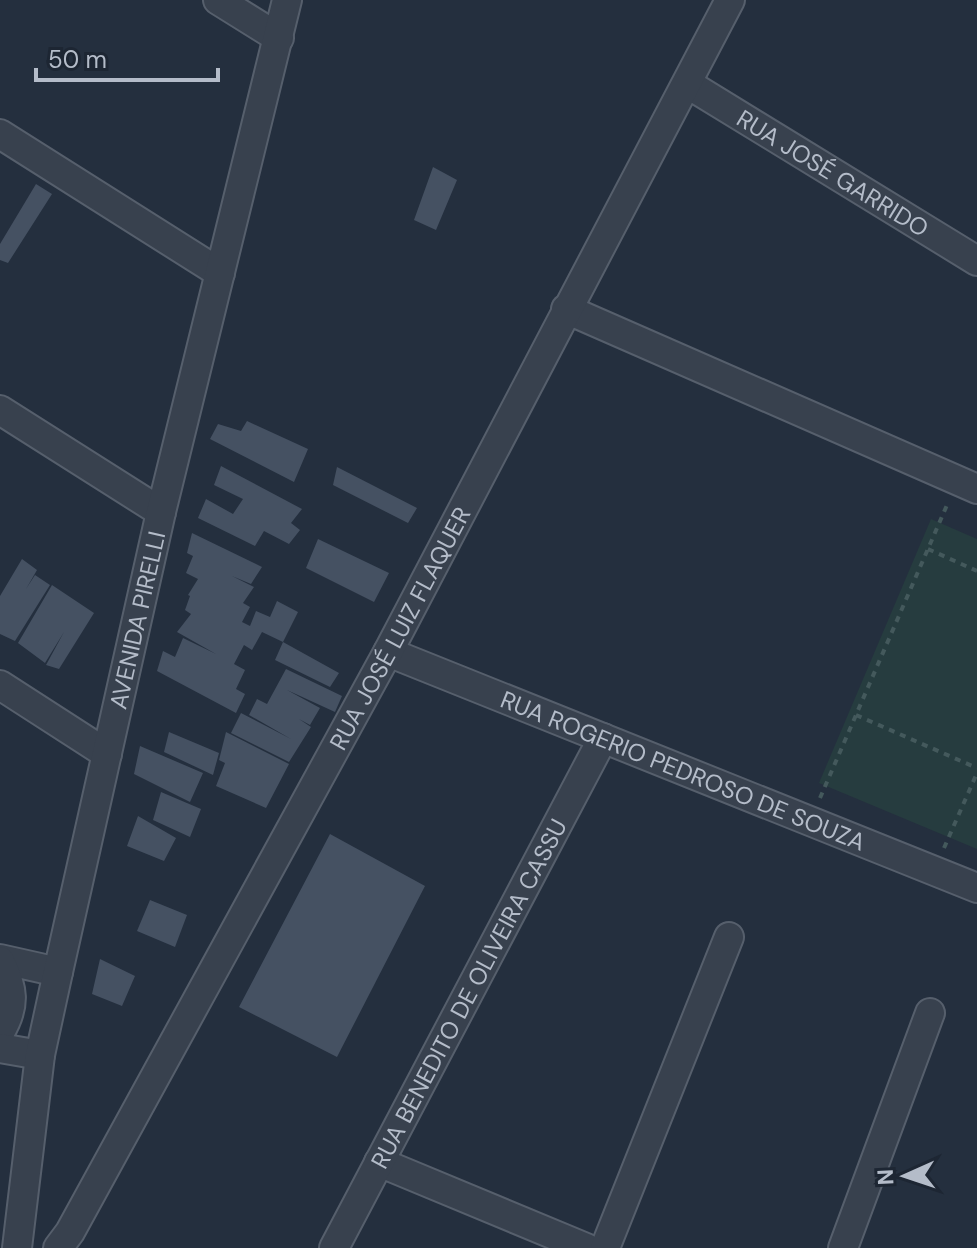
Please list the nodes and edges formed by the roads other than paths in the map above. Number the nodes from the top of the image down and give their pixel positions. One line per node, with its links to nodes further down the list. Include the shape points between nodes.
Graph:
1 (218, 0): 4 (street)
2 (287, 0): 4 (street, AVENIDA PIRELLI)
3 (730, 0): 5 (street, RUA JOSÉ LUIZ FLAQUER)
4 (279, 38): 8 (street, AVENIDA PIRELLI)
5 (688, 84): 7 (street, RUA JOSÉ GARRIDO); 9 (street, RUA JOSÉ LUIZ FLAQUER)
6 (0, 134): 8 (street)
7 (977, 261)
8 (220, 273): 12 (street, AVENIDA PIRELLI)
9 (566, 309): 11 (street); 13 (street, RUA JOSÉ LUIZ FLAQUER)
10 (0, 410): 12 (street)
11 (967, 485)
12 (161, 512): 16 (street, AVENIDA PIRELLI)
13 (388, 652): 15 (street, RUA ROGERIO PEDROSO DE SOUZA); 27 (street, RUA JOSÉ LUIZ FLAQUER)
14 (0, 685): 16 (street)
15 (603, 738): 17 (street, RUA ROGERIO PEDROSO DE SOUZA); 25 (street, RUA BENEDITO DE OLIVEIRA CASSU)
16 (107, 754): 20 (street, AVENIDA PIRELLI)
17 (977, 888)
18 (729, 937): 30 (street)
19 (0, 960): 20 (street); 22 (street, via 11,984 11,1010)
20 (58, 972): 24 (street, AVENIDA PIRELLI)
21 (930, 1013): 31 (street)
22 (0, 1032)
23 (0, 1048): 24 (street)
24 (40, 1055): 26 (street, AVENIDA PIRELLI)
25 (379, 1162): 28 (street, RUA BENEDITO DE OLIVEIRA CASSU); 29 (street)
26 (17, 1248)
27 (58, 1248)
28 (334, 1248)
29 (586, 1248)
30 (605, 1248)
31 (843, 1248)

